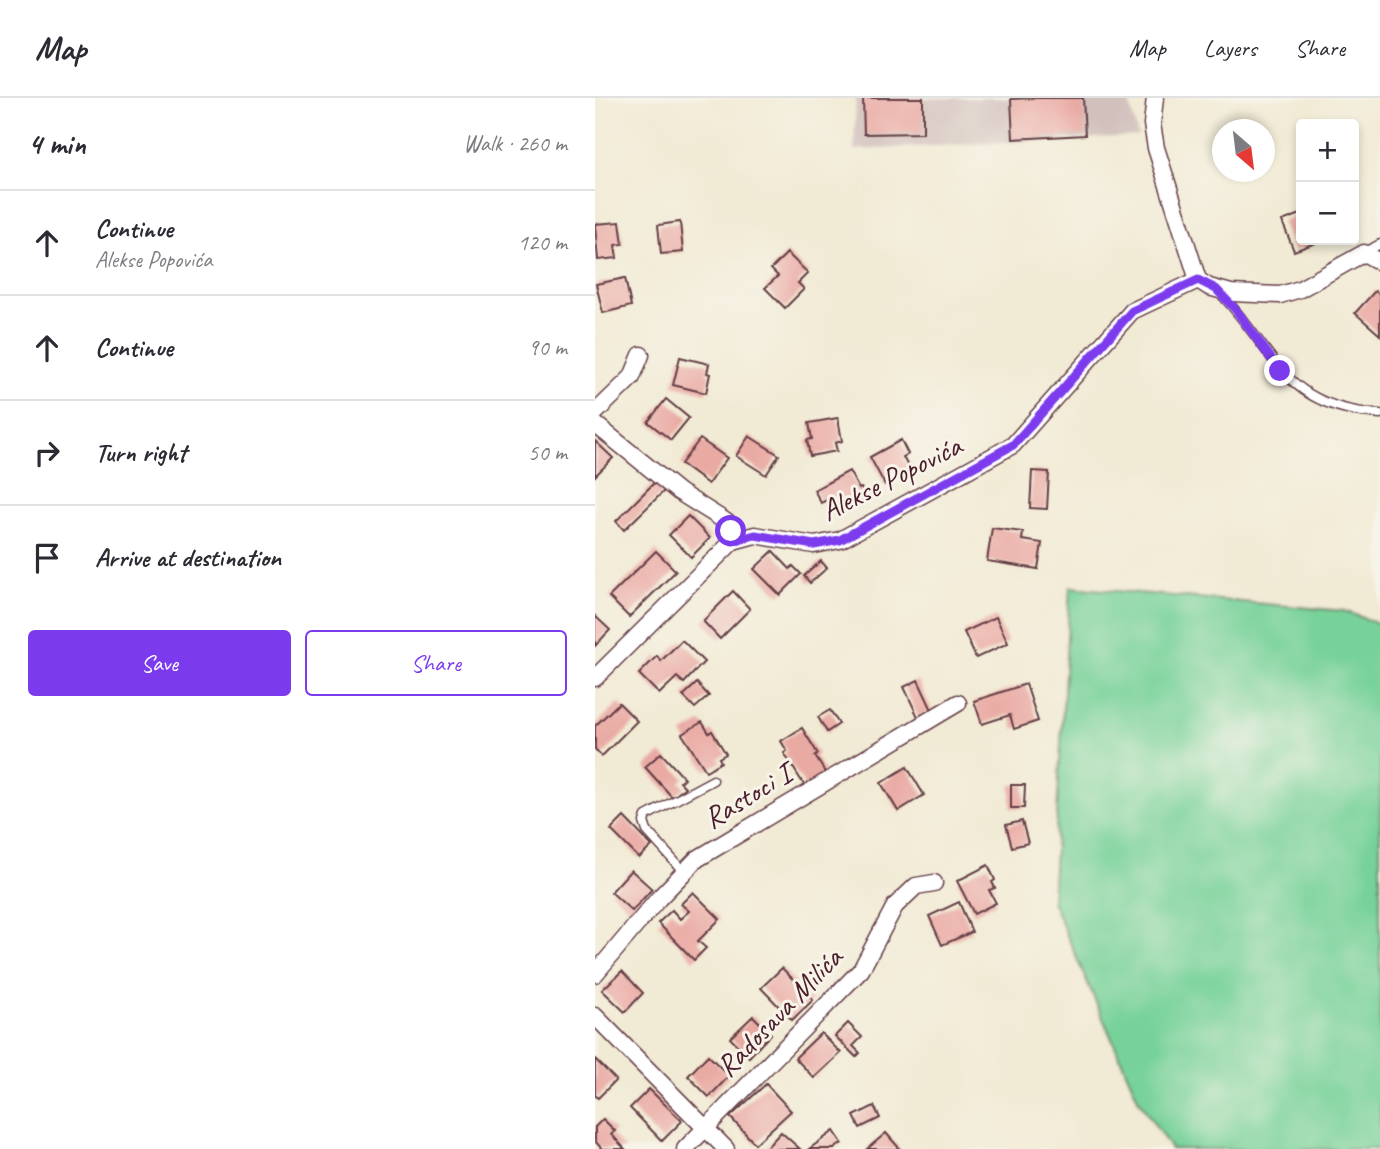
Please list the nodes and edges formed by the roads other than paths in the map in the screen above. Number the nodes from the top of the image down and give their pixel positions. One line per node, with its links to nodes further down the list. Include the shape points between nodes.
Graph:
1 (1155, 98): 5 (street, via 1152,124 1156,148)
2 (1380, 244): 3 (lane)
3 (1364, 253): 4 (street); 6 (street, via 1300,289 1280,295)
4 (1380, 262)
5 (1198, 280): 6 (street); 11 (street, Alekse Popovića, via 1132,311 1013,445 840,540 814,545 755,535)
6 (1216, 289): 9 (lane, via 1294,384 1315,399 1346,410)
7 (641, 355): 8 (street, via 632,377)
8 (595, 413)
9 (1380, 414)
10 (595, 424): 11 (street, via 679,492 729,524)
11 (733, 541): 12 (street)
12 (595, 678)
13 (958, 703): 15 (street, Rastoci I, via 697,859)
14 (713, 780): 15 (lane, via 646,816 644,822)
15 (684, 872): 17 (street, Rastoci I)
16 (934, 883): 19 (street, Radosava Milića, via 916,886 895,906 861,970)
17 (595, 974)
18 (595, 1016): 19 (street)
19 (705, 1129): 20 (street, Radosava Milića); 21 (street)
20 (685, 1149)
21 (726, 1149)

